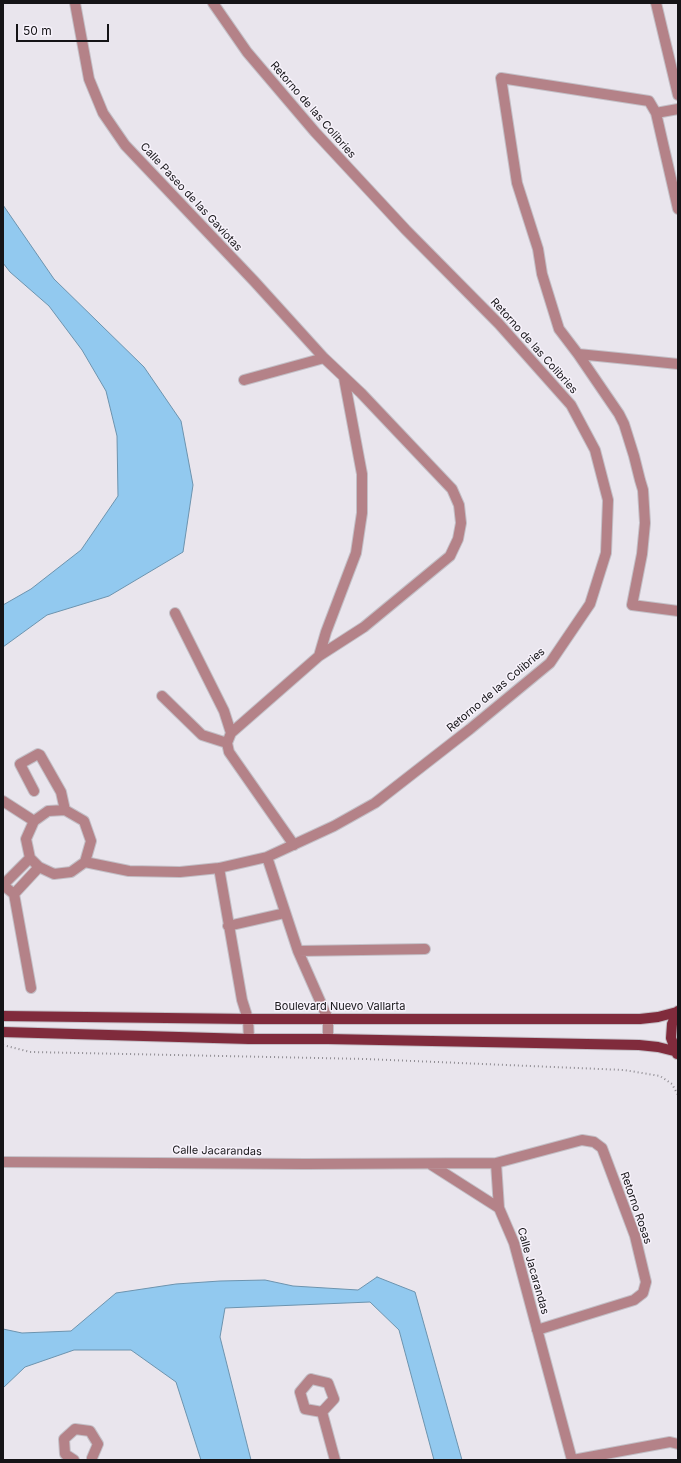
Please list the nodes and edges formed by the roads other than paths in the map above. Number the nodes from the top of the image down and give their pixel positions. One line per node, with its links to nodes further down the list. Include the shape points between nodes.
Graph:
1 (75, 3): 9 (street, Calle Paseo de las Gaviotas, via 89,79 103,113 125,145)
2 (213, 3): 23 (street, Retorno de las Colibries, via 247,52 315,132 406,230 499,324 571,405 595,450 608,500 606,553 590,604 550,663 470,730 375,803)
3 (656, 3): 4 (street)
4 (678, 95)
5 (678, 109): 6 (street)
6 (656, 113): 7 (street); 8 (street, via 650,101 501,78 518,183 538,249 542,274 559,329)
7 (678, 209)
8 (578, 354): 10 (street); 13 (street, via 624,424 642,490 645,523 632,604)
9 (324, 358): 11 (street, Calle Paseo de las Gaviotas); 12 (street)
10 (678, 364)
11 (344, 378): 15 (street, via 362,474 362,513 356,553); 15 (street, Calle Paseo de las Gaviotas, via 452,489 459,505 461,523 458,540 450,556 364,627)
12 (244, 380)
13 (678, 611)
14 (175, 613): 17 (street, via 224,711)
15 (319, 656): 17 (street, Calle Paseo de las Gaviotas)
16 (162, 696): 18 (street, via 202,735)
17 (230, 733): 18 (street, Calle Paseo de las Gaviotas)
18 (226, 743): 23 (street, via 229,752)
19 (34, 791): 21 (street, via 20,764 38,754 61,792)
20 (3, 801): 22 (street)
21 (66, 810): 22 (street, via 48,811); 26 (street, via 84,821 89,834 91,841)
22 (34, 821): 25 (street, via 26,839)
23 (294, 845): 24 (street, Retorno de las Colibries)
24 (267, 857): 28 (street, Retorno de las Colibries); 31 (street)
25 (30, 858): 27 (street); 29 (street)
26 (85, 862): 27 (street, via 71,872 54,874); 28 (street, Retorno de las Colibries, via 129,871 180,872)
27 (39, 868): 30 (street)
28 (219, 868): 32 (street)
29 (3, 885): 30 (street)
30 (14, 894): 35 (street)
31 (284, 913): 32 (street); 34 (street)
32 (228, 926): 38 (street)
33 (425, 949): 34 (street)
34 (298, 951): 39 (street)
35 (31, 988)
36 (677, 1011): 39 (main road, Boulevard Nuevo Vallarta, via 640,1019); 43 (main road, Boulevard Nuevo Vallarta, via 672,1024 671,1038)
37 (3, 1016): 38 (main road, Boulevard Nuevo Vallarta)
38 (248, 1019): 39 (main road, Boulevard Nuevo Vallarta); 41 (street)
39 (328, 1019): 42 (street)
40 (3, 1032): 41 (main road, Boulevard Nuevo Vallarta)
41 (249, 1039): 42 (main road, Boulevard Nuevo Vallarta)
42 (328, 1039): 43 (main road, Boulevard Nuevo Vallarta, via 639,1045 658,1047)
43 (676, 1053)
44 (3, 1162): 46 (street, Calle Jacarandas)
45 (496, 1163): 46 (street, Calle Jacarandas); 47 (street, Calle Jacarandas); 48 (street, Retorno Rosas, via 582,1140 594,1142 602,1148 635,1236 646,1282 643,1294 634,1300)
46 (430, 1164): 47 (street)
47 (499, 1208): 48 (street, Calle Jacarandas, via 514,1243)
48 (537, 1330): 54 (street, Calle Jacarandas)
49 (322, 1412): 53 (street)
50 (678, 1444): 54 (street, via 670,1442)
51 (91, 1459): 52 (street, via 98,1444 90,1431 75,1429 64,1439 65,1454)
52 (74, 1460)
53 (335, 1460)
54 (573, 1460)

